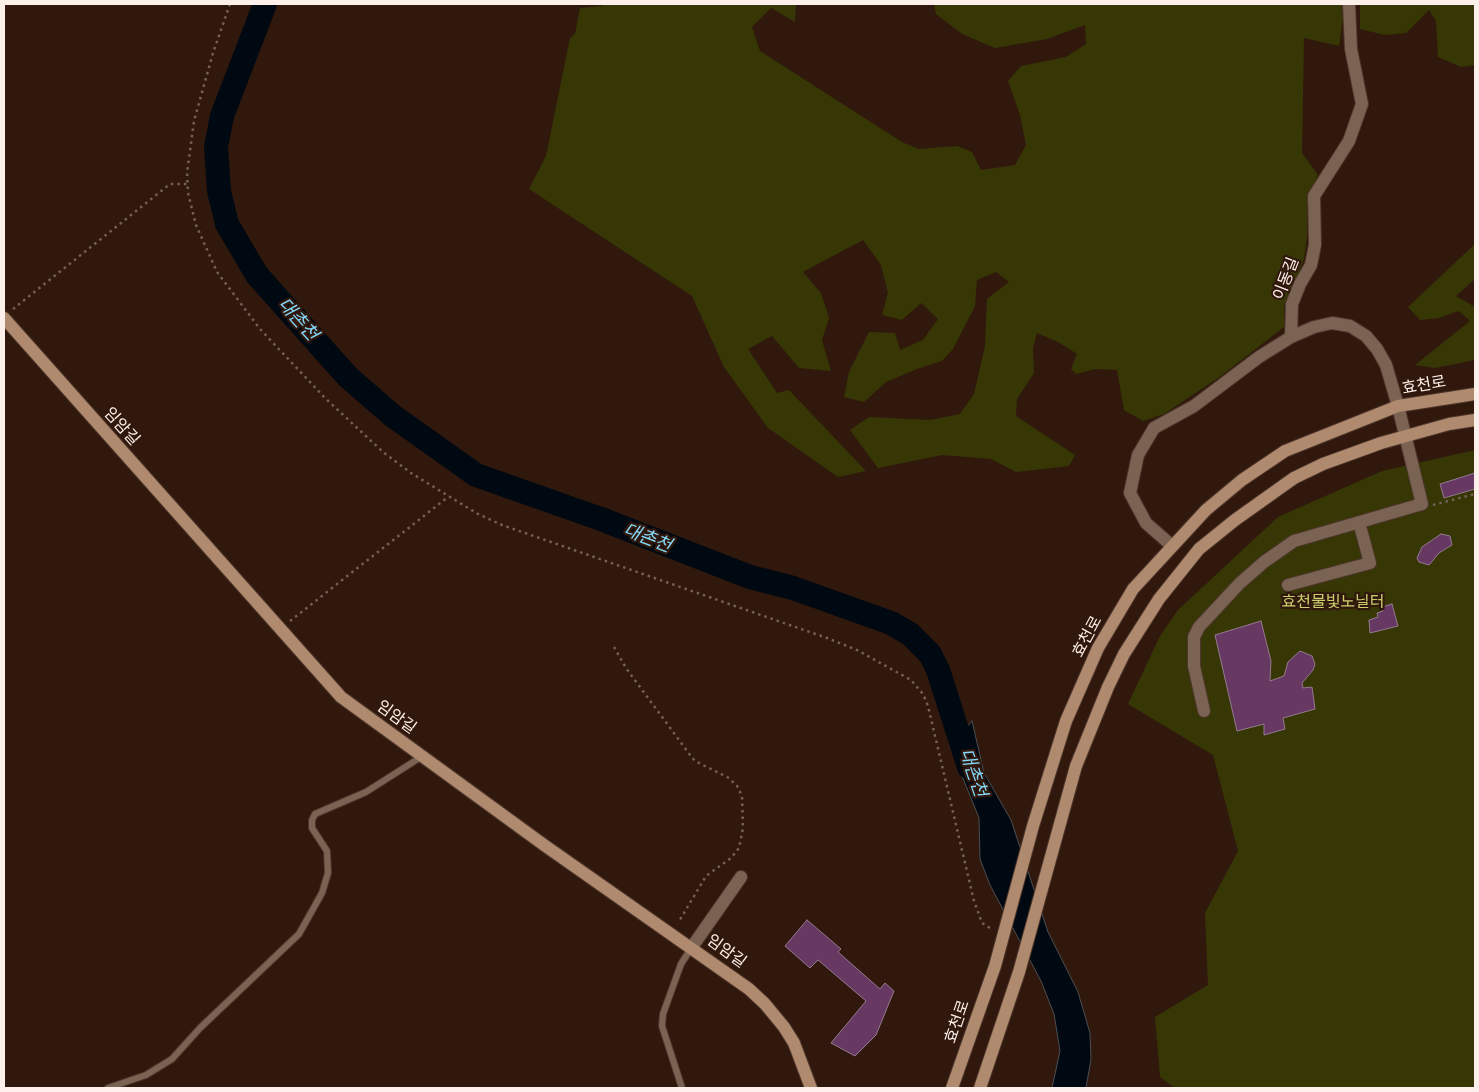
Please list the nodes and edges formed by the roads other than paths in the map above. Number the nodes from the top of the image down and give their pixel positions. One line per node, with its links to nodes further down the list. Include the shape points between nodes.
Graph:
1 (1350, 4): 3 (street, 이동길, via 1351,50 1362,104 1349,141 1314,196 1315,245 1311,264 1292,304)
2 (8, 314): 12 (main road, 임암길, via 279,629 353,708)
3 (1291, 337): 5 (street, via 1332,323 1350,326 1366,336 1386,365); 9 (street, via 1194,406 1154,428 1138,455 1130,493 1146,523)
4 (1475, 394): 5 (main road, 효천로)
5 (1398, 406): 7 (street); 9 (main road, 효천로, via 1285,451 1235,486)
6 (1475, 420): 7 (main road)
7 (1407, 435): 8 (street, via 1422,504); 19 (main road, via 1323,464 1294,478 1235,520 1188,562 1159,599 1124,654 1076,766 1019,972)
8 (1360, 522): 10 (street, via 1370,563); 11 (street, via 1307,536 1283,548 1239,584 1199,627 1194,637 1192,656)
9 (1171, 545): 18 (main road, 효천로, via 1133,589 1098,648 1066,721 995,966)
10 (1288, 585)
11 (1204, 711)
12 (421, 757): 14 (main road, 임암길); 16 (lane, via 366,792 316,814 312,828 328,852 328,873 322,893 299,934 172,1059 146,1075)
13 (741, 877): 14 (street)
14 (692, 947): 15 (main road, 임암길, via 765,1004 794,1043); 17 (lane, via 681,964 662,1020)
15 (808, 1086)
16 (108, 1088)
17 (682, 1088)
18 (952, 1088)
19 (980, 1088)

